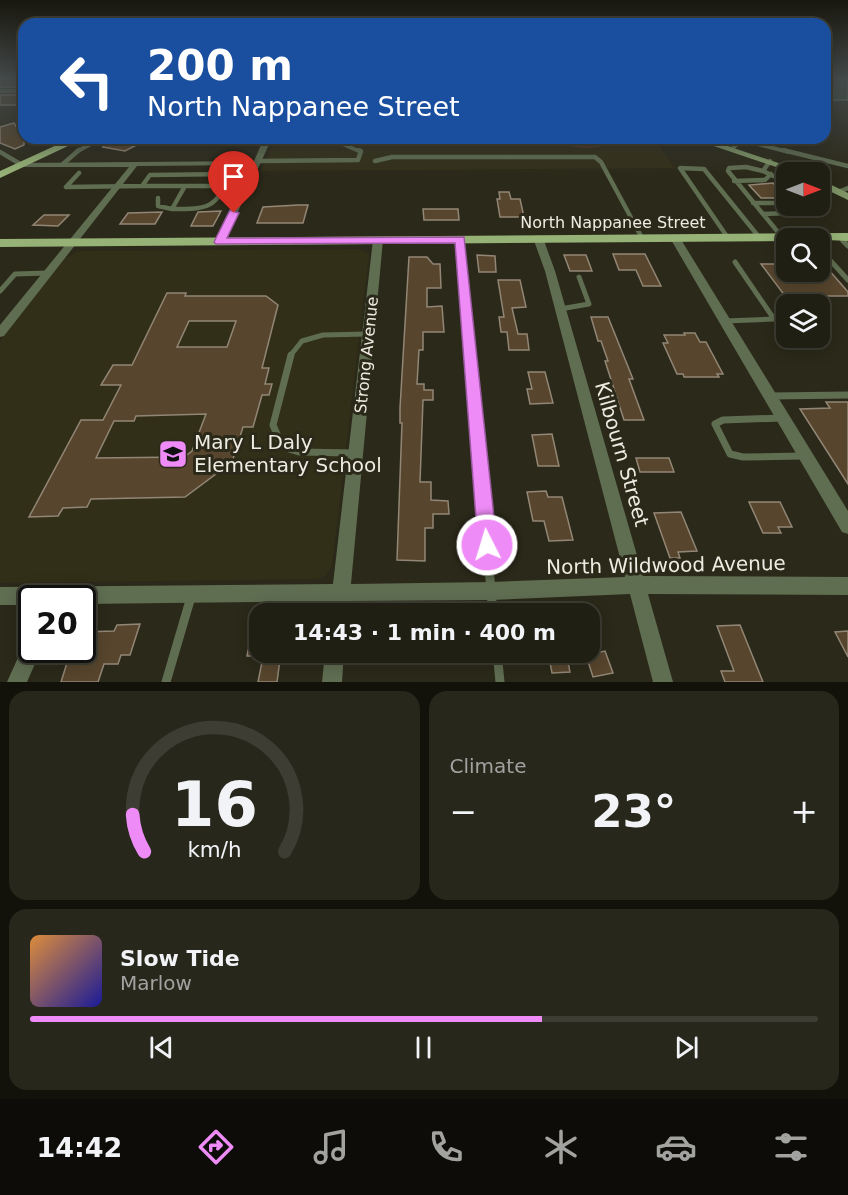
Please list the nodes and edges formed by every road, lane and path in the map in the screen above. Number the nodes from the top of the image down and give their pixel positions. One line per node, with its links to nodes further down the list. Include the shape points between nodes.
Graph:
1 (67, 144): 16 (main road)
2 (90, 144): 14 (lane)
3 (265, 144): 12 (street)
4 (344, 144): 12 (lane, via 361,151 358,160)
5 (715, 144): 8 (main road)
6 (737, 144): 8 (lane)
7 (762, 144): 17 (lane)
8 (732, 149): 11 (main road)
9 (0, 152): 16 (lane)
10 (375, 161): 42 (lane, via 392,157 595,157)
11 (770, 161): 13 (main road); 18 (lane)
12 (257, 162): 15 (street); 32 (street)
13 (776, 163)
14 (63, 164): 15 (street); 16 (street)
15 (135, 164): 28 (street)
16 (22, 165): 21 (main road)
17 (848, 166)
18 (763, 171): 20 (lane); 23 (lane, via 729,168)
19 (79, 173): 28 (lane, via 66,187)
20 (771, 174): 22 (lane); 23 (lane, via 765,180)
21 (0, 175)
22 (776, 177)
23 (734, 181): 34 (lane)
24 (166, 186): 25 (lane); 29 (lane); 35 (lane, via 156,202 158,206)
25 (184, 186): 26 (lane); 35 (lane)
26 (226, 186): 29 (lane, via 231,174 150,175); 31 (lane)
27 (830, 186): 30 (main road)
28 (117, 187): 29 (lane); 51 (street)
29 (142, 187)
30 (845, 192)
31 (221, 195): 32 (lane); 35 (lane, via 209,208)
32 (242, 195): 49 (street)
33 (776, 202): 34 (lane)
34 (753, 203): 37 (lane)
35 (172, 208)
36 (776, 213): 37 (lane)
37 (763, 214): 38 (lane)
38 (776, 230)
39 (759, 237): 40 (main road, North Nappanee Street); 44 (main road, North Nappanee Street); 44 (lane, via 704,169 680,168)
40 (776, 237)
41 (538, 238): 42 (main road, North Nappanee Street); 45 (main road, North Nappanee Street); 58 (street, Kilbourn Street)
42 (642, 238): 43 (main road, North Nappanee Street)
43 (675, 238): 44 (main road, North Nappanee Street); 59 (street)
44 (728, 238)
45 (460, 239): 47 (main road, North Nappanee Street); 70 (lane)
46 (830, 239): 48 (main road, North Nappanee Street)
47 (378, 240): 49 (main road, North Nappanee Street); 61 (street, Strong Avenue)
48 (845, 240)
49 (220, 242): 51 (main road, North Nappanee Street)
50 (0, 243): 51 (main road, North Nappanee Street)
51 (72, 243): 54 (street)
52 (830, 260): 56 (lane)
53 (735, 262): 59 (lane, via 774,319)
54 (47, 273): 57 (lane, via 15,274); 60 (street)
55 (579, 277): 58 (lane, via 589,304)
56 (848, 280)
57 (0, 291)
58 (560, 309): 68 (street, Kilbourn Street)
59 (724, 321): 62 (street)
60 (0, 333)
61 (368, 334): 65 (street, Strong Avenue); 65 (lane, via 323,335 302,341 290,356 273,425 289,449)
62 (770, 396): 63 (lane); 64 (street)
63 (848, 396)
64 (782, 418): 66 (street); 66 (lane, via 723,420 715,424 730,454)
65 (356, 453): 71 (street, Strong Avenue)
66 (806, 456): 67 (street)
67 (848, 526)
68 (637, 585): 69 (street, North Wildwood Avenue); 70 (street, North Wildwood Avenue); 85 (street, Kilbourn Street)
69 (848, 586)
70 (491, 591): 71 (street, North Wildwood Avenue); 77 (lane)
71 (341, 592): 72 (street, North Wildwood Avenue); 76 (street, Strong Avenue)
72 (192, 594): 75 (street, North Wildwood Avenue); 82 (lane)
73 (0, 596): 74 (street, North Wildwood Avenue)
74 (18, 596)
75 (96, 596)
76 (340, 603)
77 (493, 603)
78 (25, 663): 81 (street)
79 (334, 663): 83 (street)
80 (498, 663): 84 (lane)
81 (16, 682)
82 (166, 682)
83 (332, 682)
84 (500, 682)
85 (663, 682)

